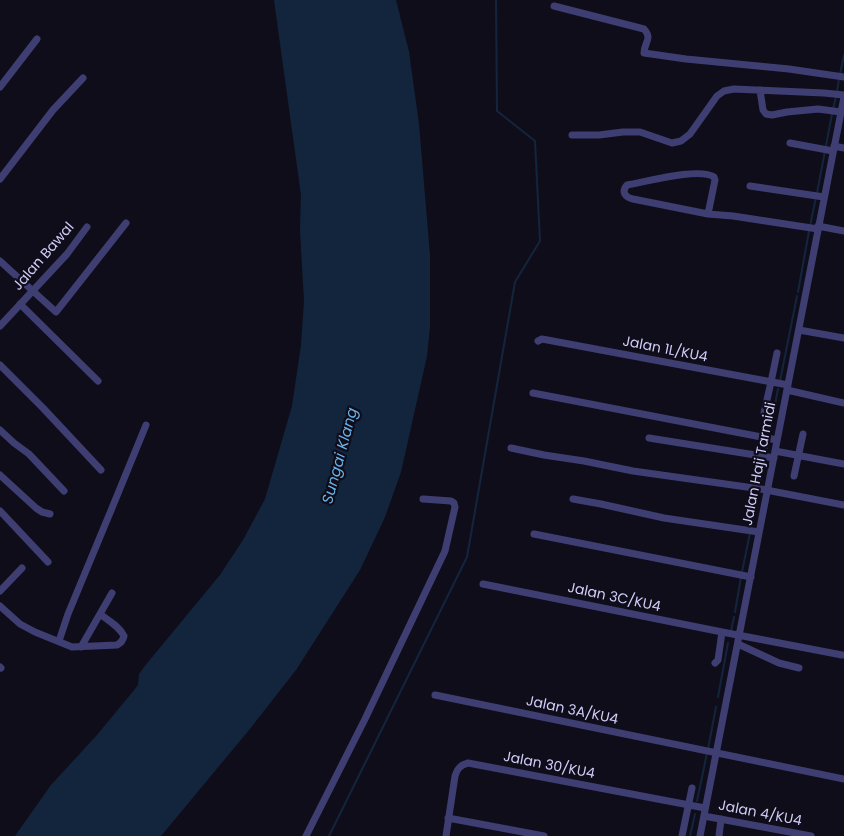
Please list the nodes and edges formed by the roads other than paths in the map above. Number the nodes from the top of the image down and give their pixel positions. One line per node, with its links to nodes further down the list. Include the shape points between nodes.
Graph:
1 (554, 6): 3 (street, via 644,28 649,37 644,52)
2 (37, 39): 5 (street)
3 (844, 77)
4 (83, 78): 13 (street, via 53,110)
5 (0, 87)
6 (760, 90): 7 (street); 8 (street, via 766,114 818,109); 9 (street, via 734,88 724,91 681,141 672,143 640,132)
7 (844, 96): 8 (street, Jalan Haji Tarmidi)
8 (839, 111): 12 (street, Jalan Haji Tarmidi)
9 (572, 135)
10 (790, 144): 12 (street)
11 (844, 148): 12 (street)
12 (832, 149): 15 (street, Jalan Haji Tarmidi)
13 (0, 179)
14 (750, 186): 15 (street)
15 (824, 197): 19 (street, Jalan Haji Tarmidi)
16 (708, 214): 16 (street, via 632,199 624,191 627,186 639,183 694,173 710,174 715,180); 19 (street)
17 (126, 223): 22 (street, via 56,312)
18 (87, 227): 22 (street, Jalan Bawal)
19 (817, 228): 20 (street); 25 (street, Jalan Haji Tarmidi)
20 (844, 231)
21 (0, 261): 22 (street)
22 (32, 291): 23 (street, Jalan Bawal)
23 (20, 304): 24 (street, Jalan Bawal); 30 (street)
24 (0, 326)
25 (799, 330): 26 (street); 32 (street, Jalan Haji Tarmidi)
26 (844, 338)
27 (538, 340): 31 (street, Jalan 1L/KU4)
28 (777, 353): 31 (street)
29 (0, 365): 45 (street)
30 (98, 381)
31 (771, 382): 32 (street, Jalan 1L/KU4); 35 (street)
32 (787, 388): 34 (street, Jalan 1L/KU4); 40 (street, Jalan Haji Tarmidi)
33 (533, 393): 40 (street)
34 (844, 403)
35 (764, 413)
36 (146, 425): 67 (street)
37 (0, 430): 48 (street)
38 (803, 434): 43 (street)
39 (649, 438): 42 (street)
40 (777, 440): 42 (street, Jalan Haji Tarmidi)
41 (511, 448): 49 (street)
42 (774, 455): 43 (street); 49 (street, Jalan Haji Tarmidi)
43 (798, 455): 44 (street); 47 (street)
44 (844, 464)
45 (101, 470)
46 (0, 475): 54 (street, via 36,508)
47 (794, 476)
48 (64, 490)
49 (767, 491): 52 (street); 55 (street, Jalan Haji Tarmidi)
50 (423, 499): 81 (street, via 454,503 446,552)
51 (573, 499): 55 (street, via 664,518)
52 (844, 506)
53 (0, 511): 57 (street)
54 (50, 514)
55 (756, 532): 59 (street, Jalan Haji Tarmidi)
56 (534, 534): 59 (street)
57 (48, 562)
58 (22, 568): 61 (street)
59 (751, 577): 66 (street, Jalan Haji Tarmidi)
60 (483, 584): 65 (street, Jalan 3C/KU4)
61 (0, 591)
62 (112, 593): 64 (street)
63 (0, 606): 67 (street, via 20,624)
64 (100, 614): 69 (street); 69 (street, via 123,632 123,640 116,646)
65 (722, 632): 66 (street, Jalan 3C/KU4); 71 (street)
66 (739, 635): 68 (street, Jalan Haji Tarmidi); 70 (street, Jalan 3C/KU4)
67 (56, 640): 69 (street)
68 (738, 644): 72 (street, via 778,663); 74 (street, Jalan Haji Tarmidi)
69 (80, 646)
70 (842, 655)
71 (715, 662)
72 (799, 668)
73 (435, 695): 74 (street, Jalan 3A/KU4)
74 (710, 752): 75 (street, Jalan 3A/KU4); 78 (street, Jalan Haji Tarmidi)
75 (844, 779)
76 (692, 788): 77 (street)
77 (688, 806): 78 (street, Jalan 30/KU4); 79 (street, Jalan 30/KU4, via 468,763 456,771); 84 (street)
78 (704, 812): 80 (street, Jalan 4/KU4); 85 (street, Jalan Haji Tarmidi)
79 (448, 818): 82 (street, Jalan 30/KU4); 83 (street)
80 (721, 819): 86 (street); 87 (street, Jalan 4/KU4)
81 (306, 836)
82 (446, 836)
83 (544, 836)
84 (682, 836)
85 (700, 836)
86 (719, 836)
87 (811, 836)

